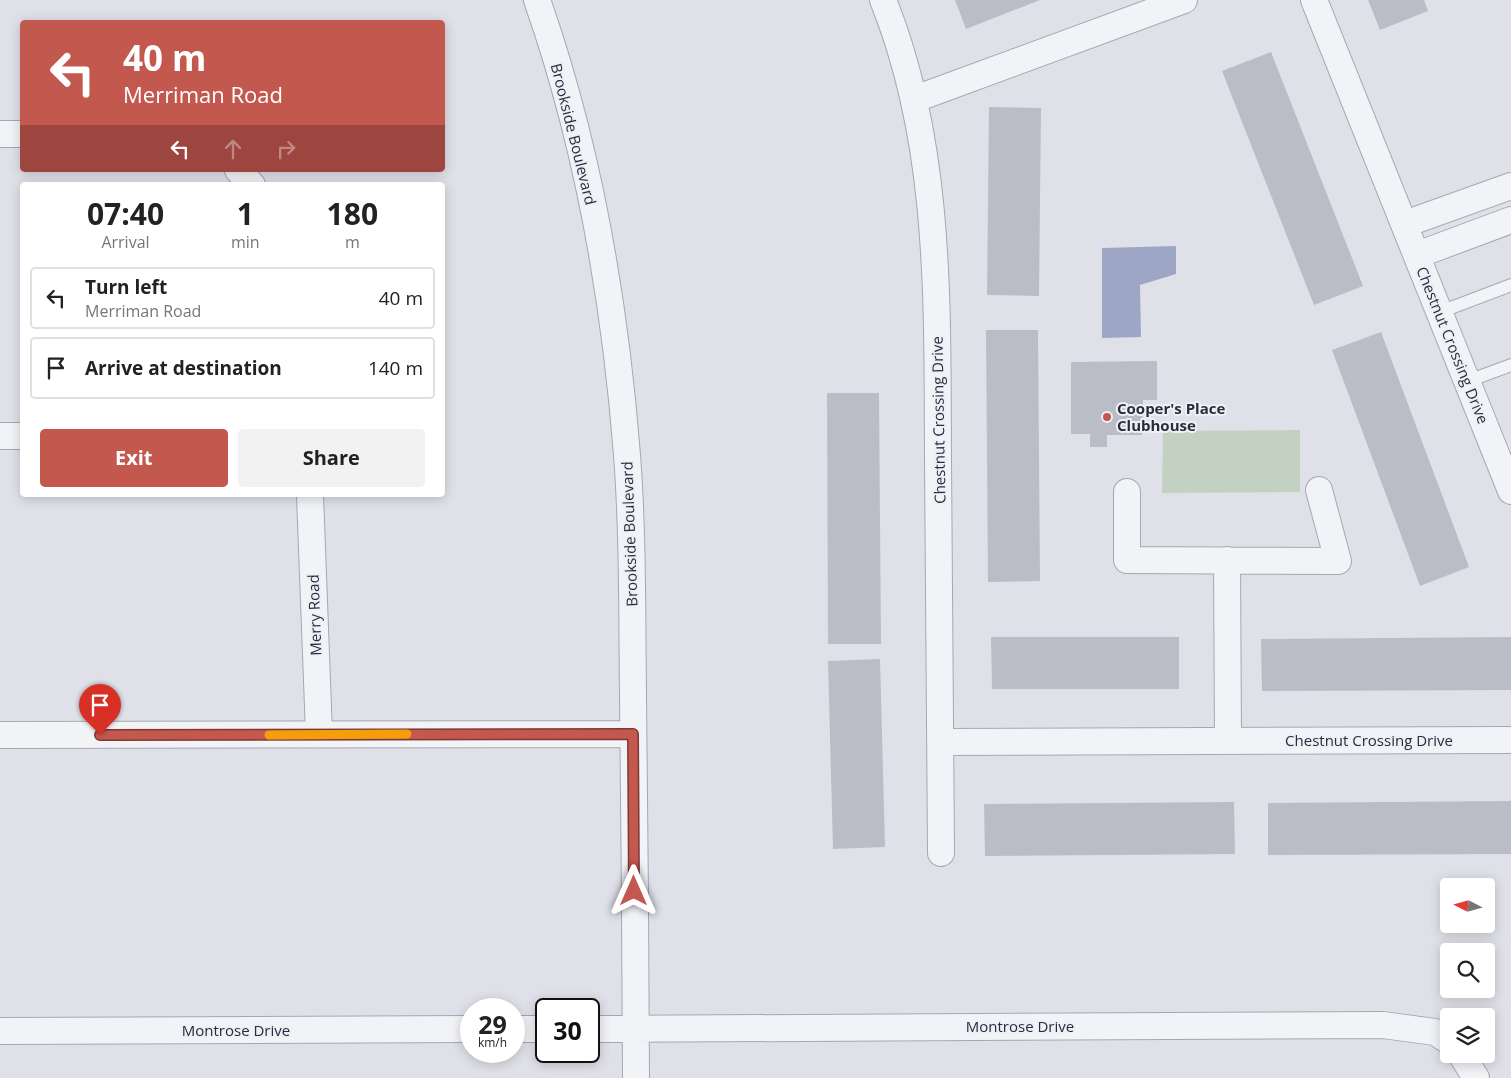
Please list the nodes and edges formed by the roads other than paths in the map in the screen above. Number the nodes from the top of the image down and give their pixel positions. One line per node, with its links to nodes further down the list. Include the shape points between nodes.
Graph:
1 (537, 0): 26 (street, Brookside Boulevard, via 559,68 582,161 615,345 630,514)
2 (884, 0): 5 (street, Chestnut Crossing Drive)
3 (1184, 0): 5 (street)
4 (1314, 0): 12 (street, Chestnut Crossing Drive)
5 (914, 99): 30 (street, Chestnut Crossing Drive, via 930,195 935,267)
6 (0, 134): 7 (street)
7 (20, 134)
8 (240, 172): 9 (street)
9 (249, 182)
10 (1511, 186): 12 (street)
11 (1511, 220): 13 (street, Chestnut Crossing Drive)
12 (1405, 224): 13 (street, Chestnut Crossing Drive)
13 (1418, 255): 15 (street, Chestnut Crossing Drive)
14 (1511, 285): 15 (lane)
15 (1440, 312): 17 (street, Chestnut Crossing Drive)
16 (1511, 365): 17 (lane)
17 (1468, 381): 21 (street, Chestnut Crossing Drive)
18 (0, 436): 19 (street)
19 (20, 436)
20 (1319, 490): 24 (street, via 1338,562)
21 (1511, 490)
22 (1127, 492): 24 (street, via 1127,560)
23 (310, 497): 25 (street, Merry Road)
24 (1227, 560): 29 (street)
25 (319, 734): 26 (street); 27 (street)
26 (633, 734): 34 (street, Brookside Boulevard)
27 (0, 735)
28 (1511, 740): 29 (street, Chestnut Crossing Drive)
29 (1228, 741): 30 (street, Chestnut Crossing Drive)
30 (940, 742): 31 (street, Chestnut Crossing Drive)
31 (941, 853)
32 (460, 1029): 35 (street, Montrose Drive)
33 (600, 1029): 34 (street, Montrose Drive)
34 (635, 1029): 36 (street, Montrose Drive, via 1383,1025); 38 (street, Brookside Boulevard)
35 (0, 1031)
36 (1440, 1035)
37 (1467, 1063): 39 (street)
38 (636, 1078)
39 (1476, 1078)

